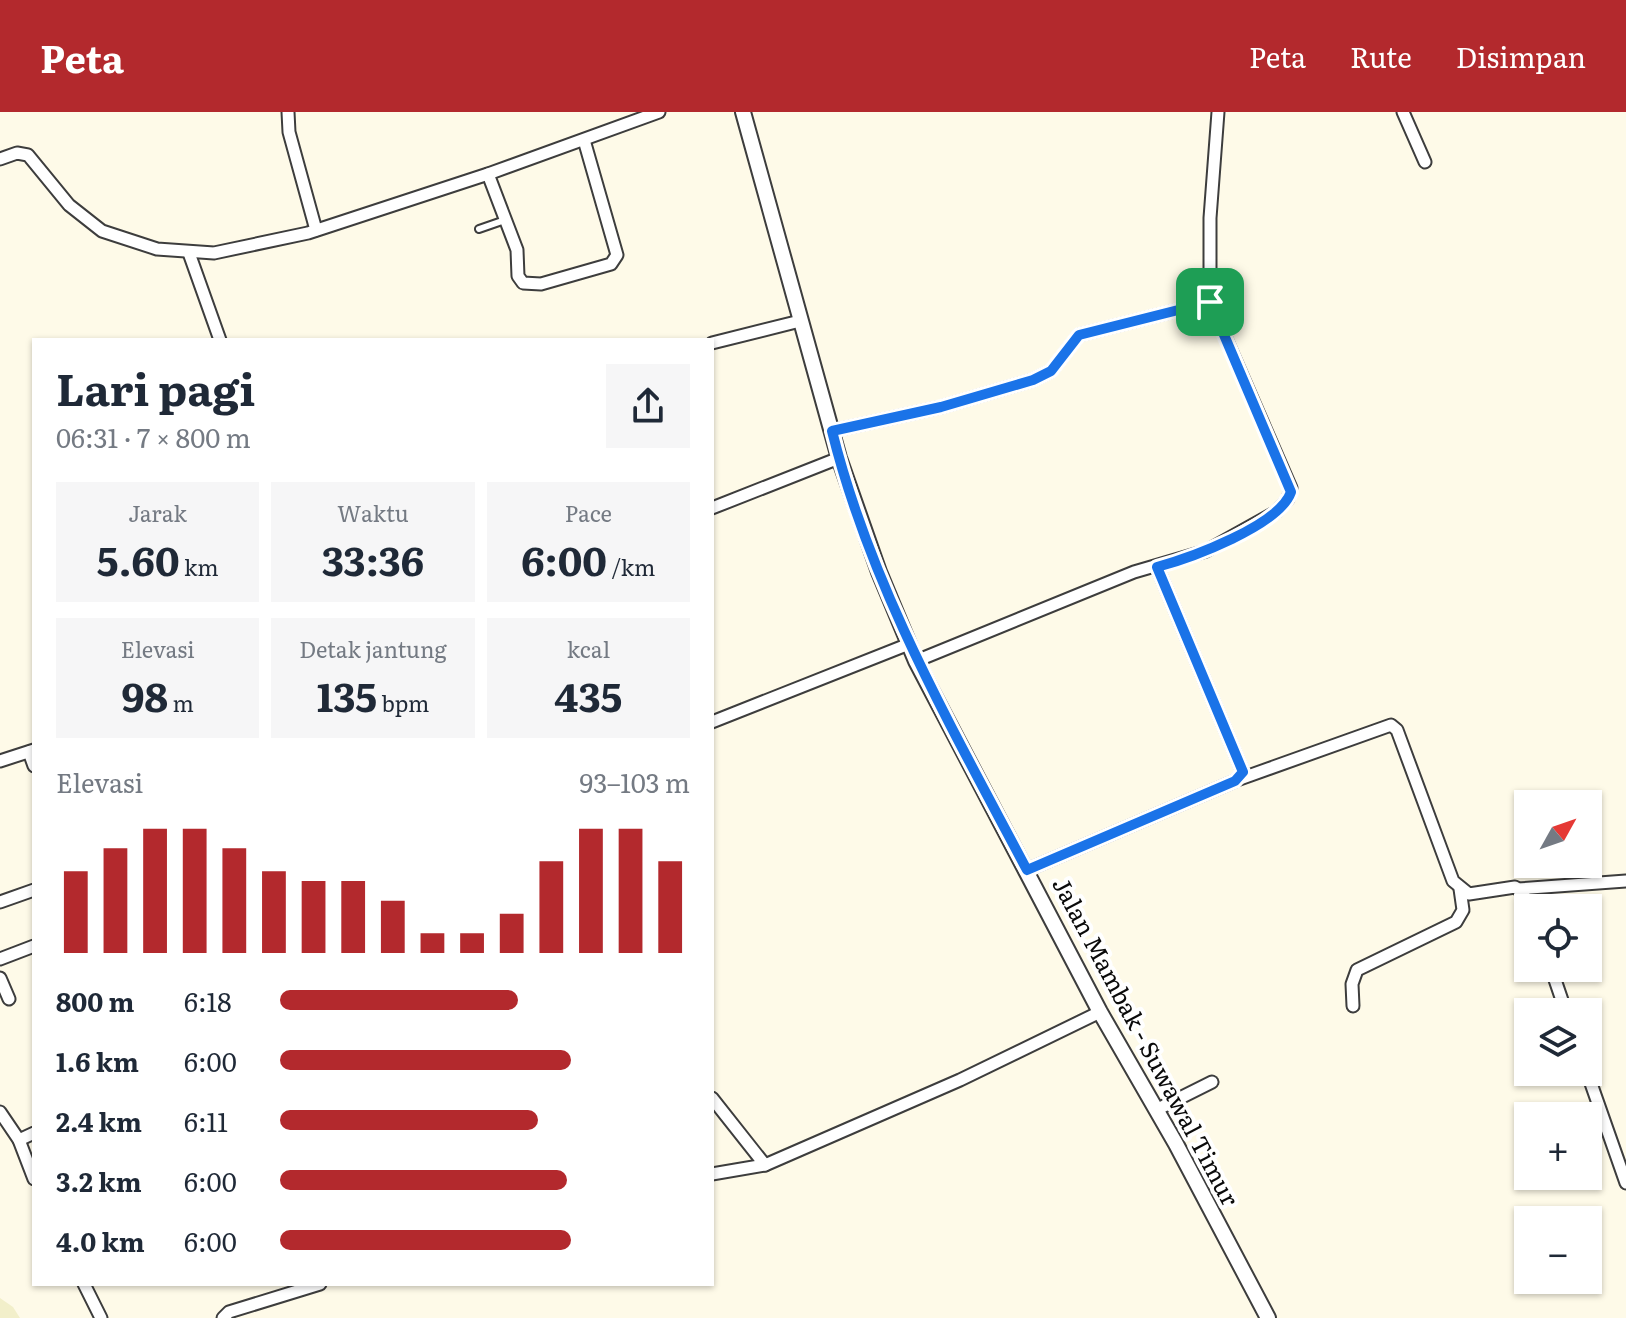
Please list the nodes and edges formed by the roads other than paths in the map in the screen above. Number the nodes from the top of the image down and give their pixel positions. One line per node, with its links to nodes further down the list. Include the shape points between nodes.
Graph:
1 (288, 112): 12 (street)
2 (659, 112): 6 (street)
3 (743, 112): 15 (street, Jalan Mambak - Suwawal Timur)
4 (1218, 112): 14 (street)
5 (1403, 112): 8 (street)
6 (584, 140): 9 (street); 10 (street, via 609,218 614,262 541,284 523,283)
7 (0, 159): 13 (street, via 28,155 69,205 102,231)
8 (1425, 162)
9 (488, 174): 10 (street); 12 (street)
10 (505, 220): 11 (lane)
11 (479, 229)
12 (316, 230): 13 (street, via 233,250)
13 (189, 253): 16 (street)
14 (1210, 302): 18 (street, via 1079,335 1051,371 1033,380); 21 (street, via 1291,492 1276,512 1254,525 1206,551)
15 (800, 321): 17 (street); 18 (street, Jalan Mambak - Suwawal Timur)
16 (219, 338)
17 (714, 342)
18 (832, 431): 19 (street, Jalan Mambak - Suwawal Timur)
19 (839, 458): 20 (street); 22 (street, Jalan Mambak - Suwawal Timur)
20 (714, 507)
21 (1157, 567): 23 (street); 27 (street, via 1244,768)
22 (909, 644): 23 (street, Jalan Mambak - Suwawal Timur); 24 (street)
23 (916, 661): 28 (street, Jalan Mambak - Suwawal Timur)
24 (714, 721)
25 (31, 751): 26 (street)
26 (0, 761)
27 (1235, 781): 28 (street); 30 (street, via 1391,725)
28 (1027, 870): 40 (street, Jalan Mambak - Suwawal Timur)
29 (1626, 881): 31 (street)
30 (1460, 889): 31 (street, via 1469,894); 39 (street, via 1463,910 1456,922 1357,970)
31 (1518, 889): 33 (street)
32 (32, 891): 34 (street)
33 (1521, 894)
34 (0, 902)
35 (32, 947): 36 (street)
36 (0, 959)
37 (0, 978): 38 (street)
38 (9, 999)
39 (1353, 1006)
40 (1100, 1012): 44 (street, Jalan Mambak - Suwawal Timur); 48 (street)
41 (1212, 1082): 44 (street)
42 (1592, 1086): 51 (street)
43 (714, 1101): 48 (street)
44 (1156, 1110): 56 (street, Jalan Mambak - Suwawal Timur)
45 (0, 1112): 47 (street)
46 (32, 1134): 47 (street)
47 (19, 1140): 49 (street)
48 (765, 1165): 50 (street)
49 (32, 1174)
50 (714, 1174)
51 (1626, 1183)
52 (85, 1286): 54 (street)
53 (314, 1286): 55 (street)
54 (101, 1318)
55 (223, 1318)
56 (1268, 1318)

